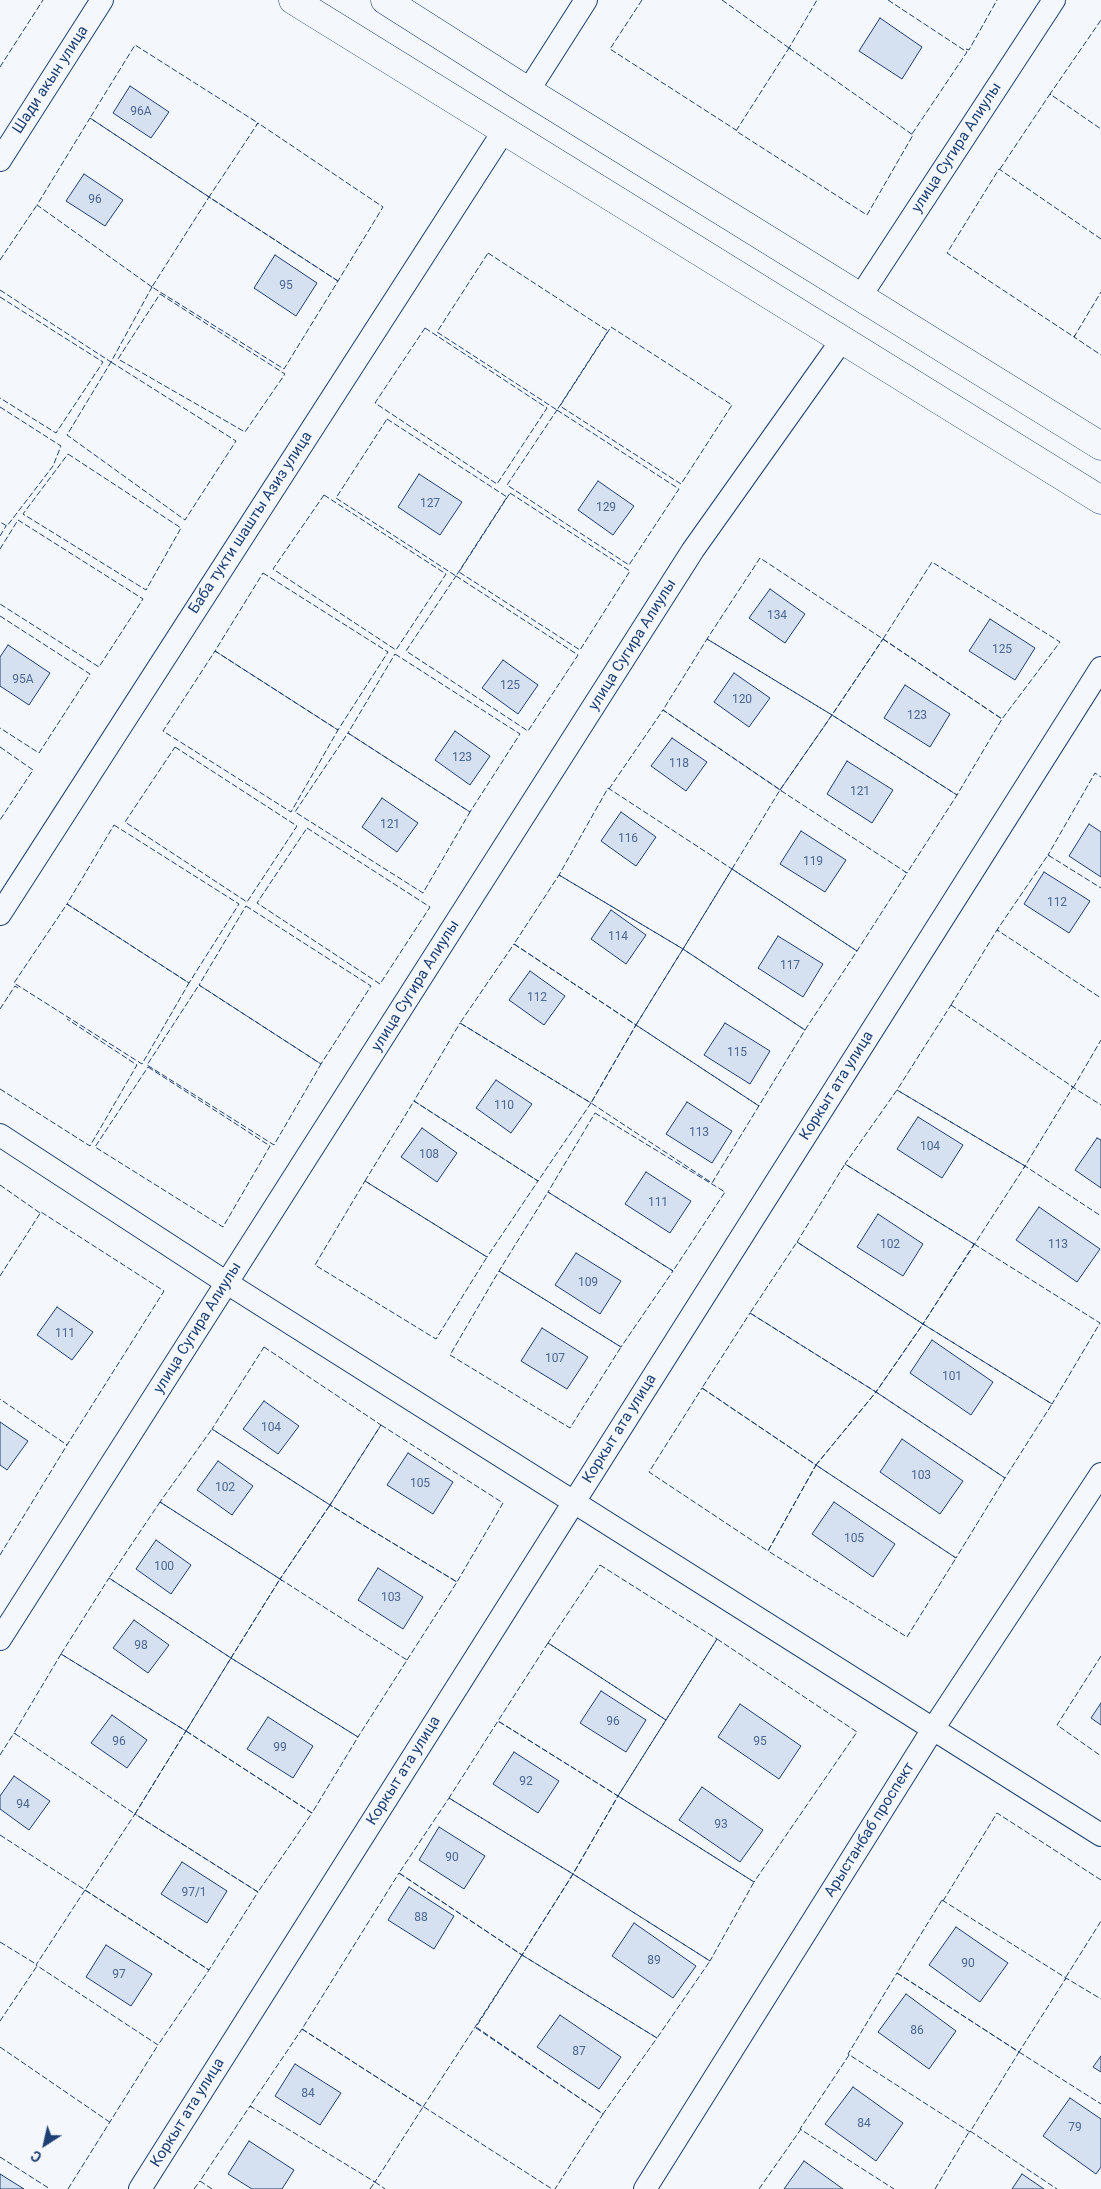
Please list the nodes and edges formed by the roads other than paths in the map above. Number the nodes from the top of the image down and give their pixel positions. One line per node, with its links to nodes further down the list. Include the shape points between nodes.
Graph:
1 (102, 0): 8 (street, Шади акын улица)
2 (293, 0): 7 (street)
3 (385, 0): 6 (street)
4 (586, 0): 6 (street)
5 (1054, 0): 9 (street, улица Сугира Алиулы)
6 (528, 91): 9 (street)
7 (502, 132): 10 (street); 14 (street, Баба тукти шашты Азиз улица)
8 (0, 160)
9 (860, 296): 11 (street)
10 (842, 340): 12 (street); 16 (street, улица Сугира Алиулы, via 693,550)
11 (1101, 446)
12 (1101, 500)
13 (1101, 668): 18 (street, Коркыт ата улица)
14 (0, 914)
15 (0, 1135): 16 (street)
16 (227, 1283): 18 (street); 19 (street, улица Сугира Алиулы)
17 (1101, 1474): 20 (street, Арыстанбаб проспект)
18 (573, 1503): 20 (street); 22 (street, Коркыт ата улица)
19 (0, 1640)
20 (933, 1729): 21 (street); 23 (street, Арыстанбаб проспект)
21 (1101, 1834)
22 (140, 2189)
23 (645, 2189)

